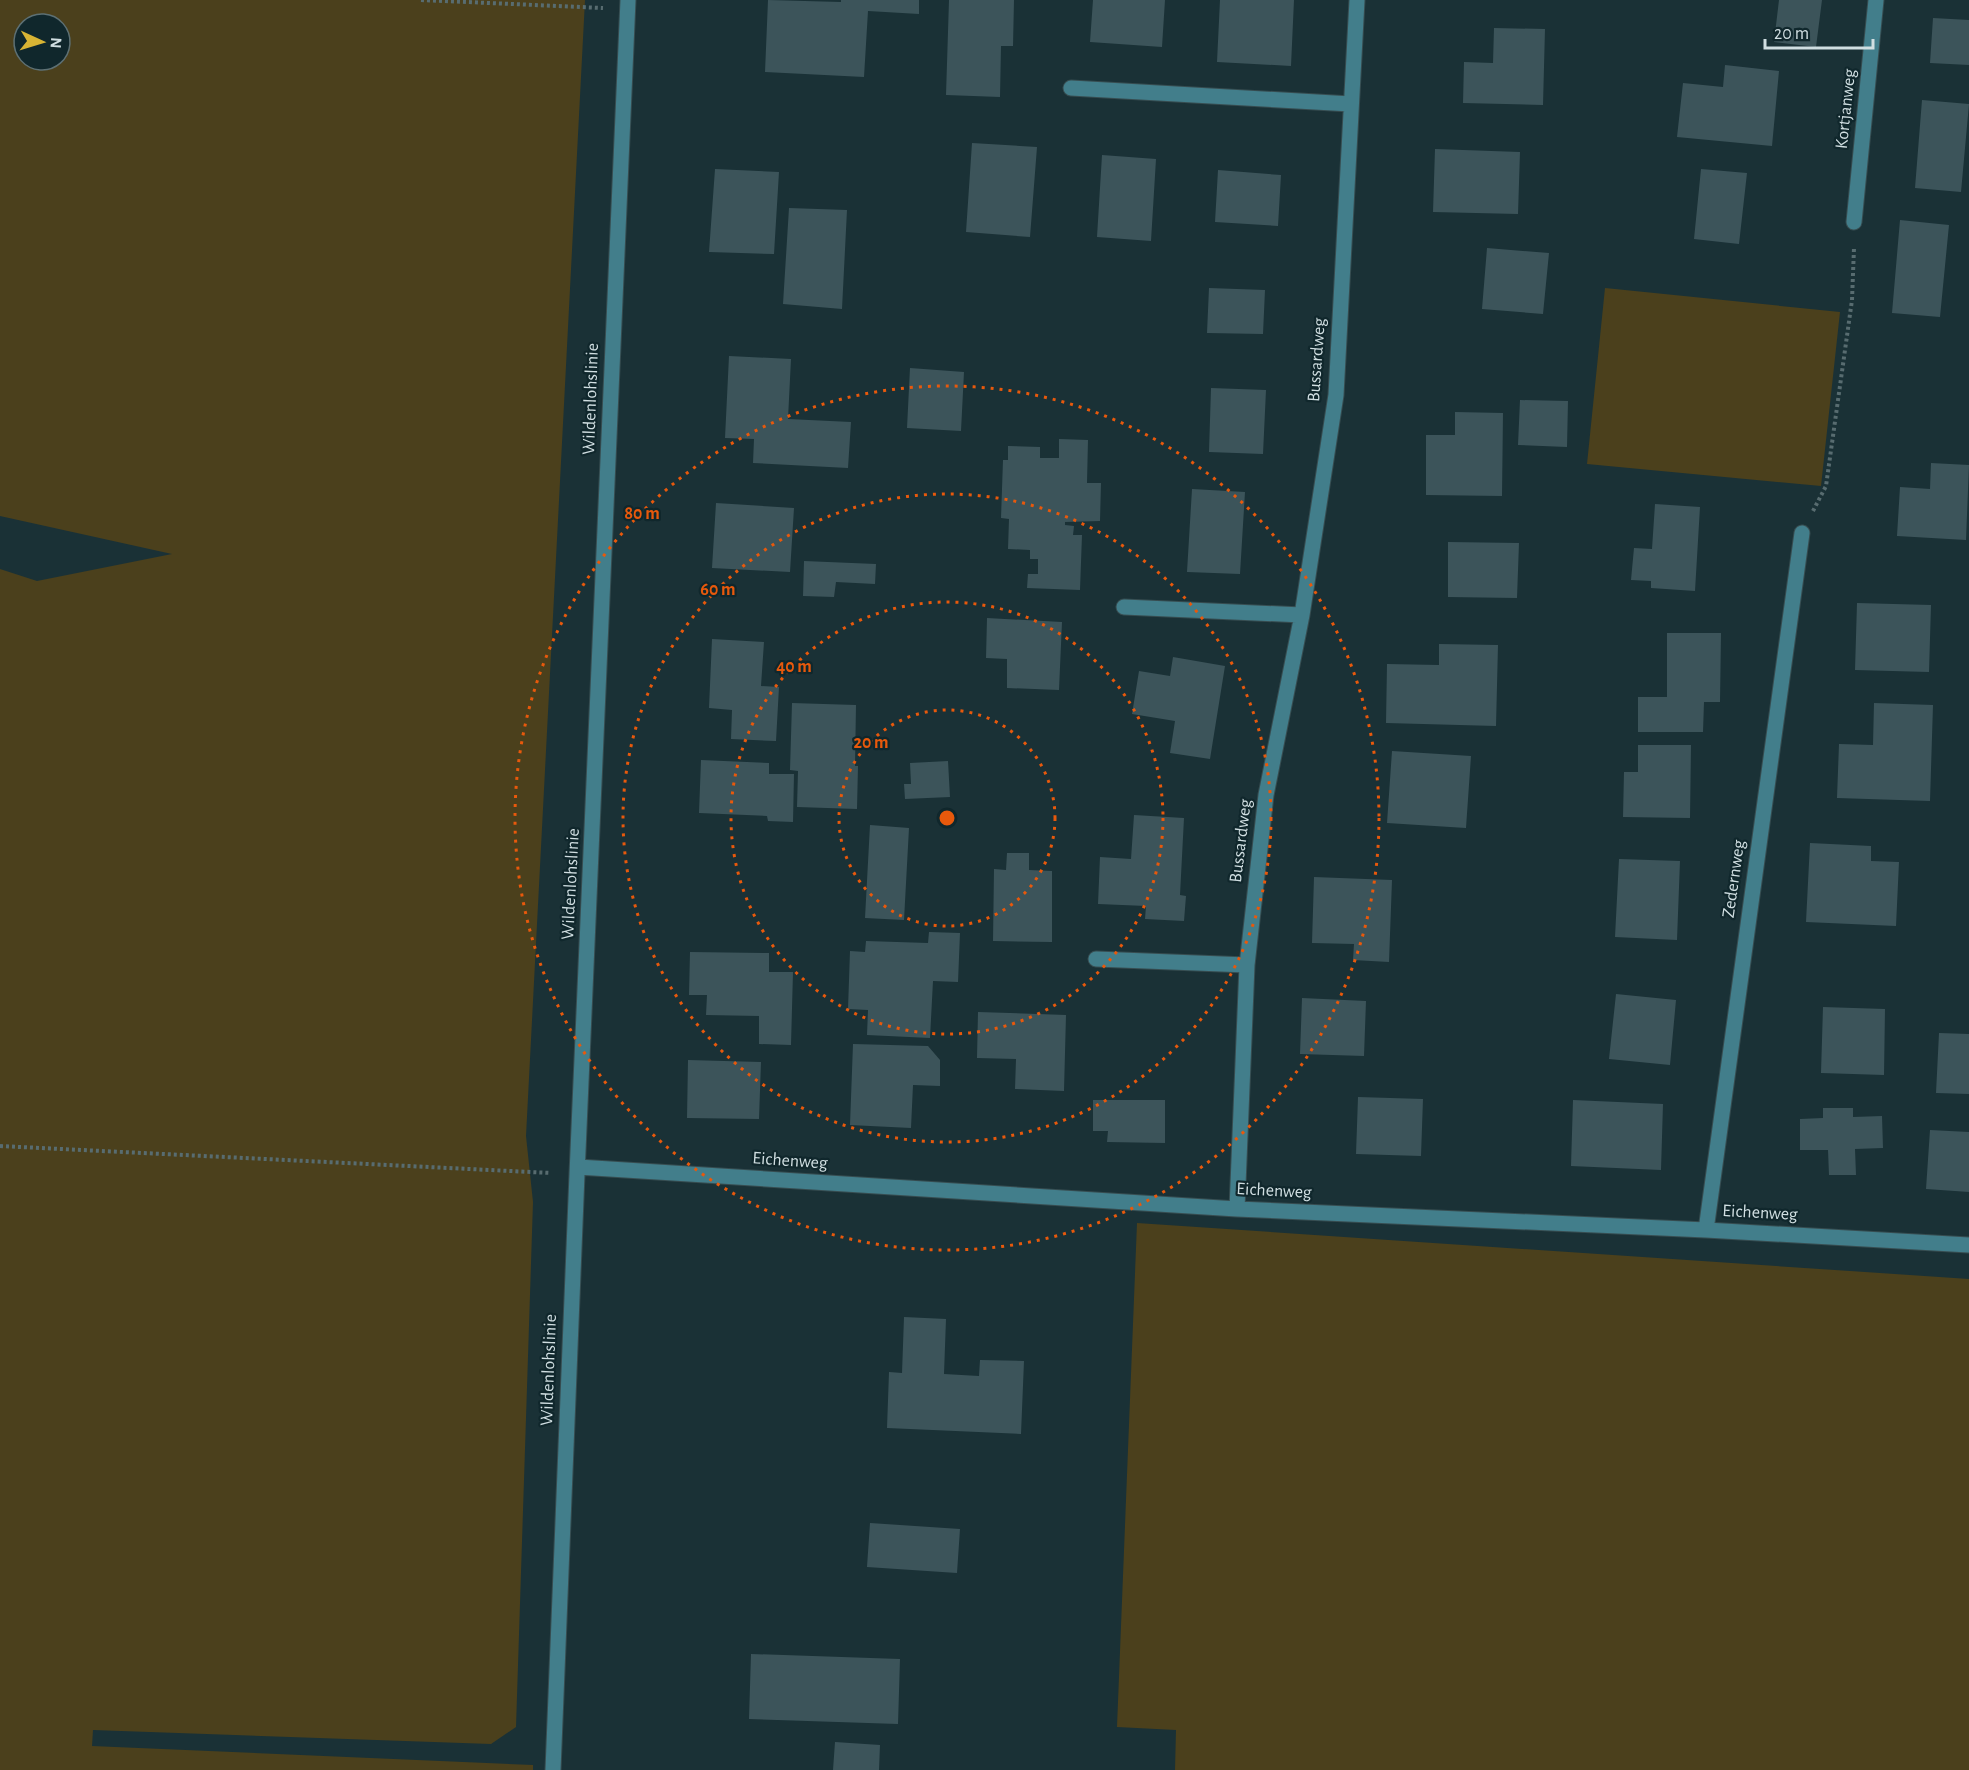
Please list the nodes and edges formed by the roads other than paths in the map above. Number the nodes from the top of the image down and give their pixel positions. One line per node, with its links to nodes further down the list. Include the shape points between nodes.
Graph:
1 (1357, 0): 5 (street, Bussardweg)
2 (1876, 0): 6 (street, Kortjanweg)
3 (627, 5): 12 (street, Wildenlohslinie)
4 (1071, 88): 5 (street)
5 (1351, 104): 9 (street, Bussardweg, via 1336,395)
6 (1854, 222)
7 (1802, 533): 14 (street, Zedernweg)
8 (1124, 607): 9 (street)
9 (1302, 615): 11 (street, Bussardweg, via 1266,795)
10 (1095, 959): 11 (street)
11 (1247, 965): 13 (street, Bussardweg)
12 (577, 1171): 13 (street, Eichenweg); 16 (street, Wildenlohslinie)
13 (1237, 1209): 14 (street, Eichenweg)
14 (1706, 1230): 15 (street, Eichenweg)
15 (1969, 1245)
16 (553, 1770)

